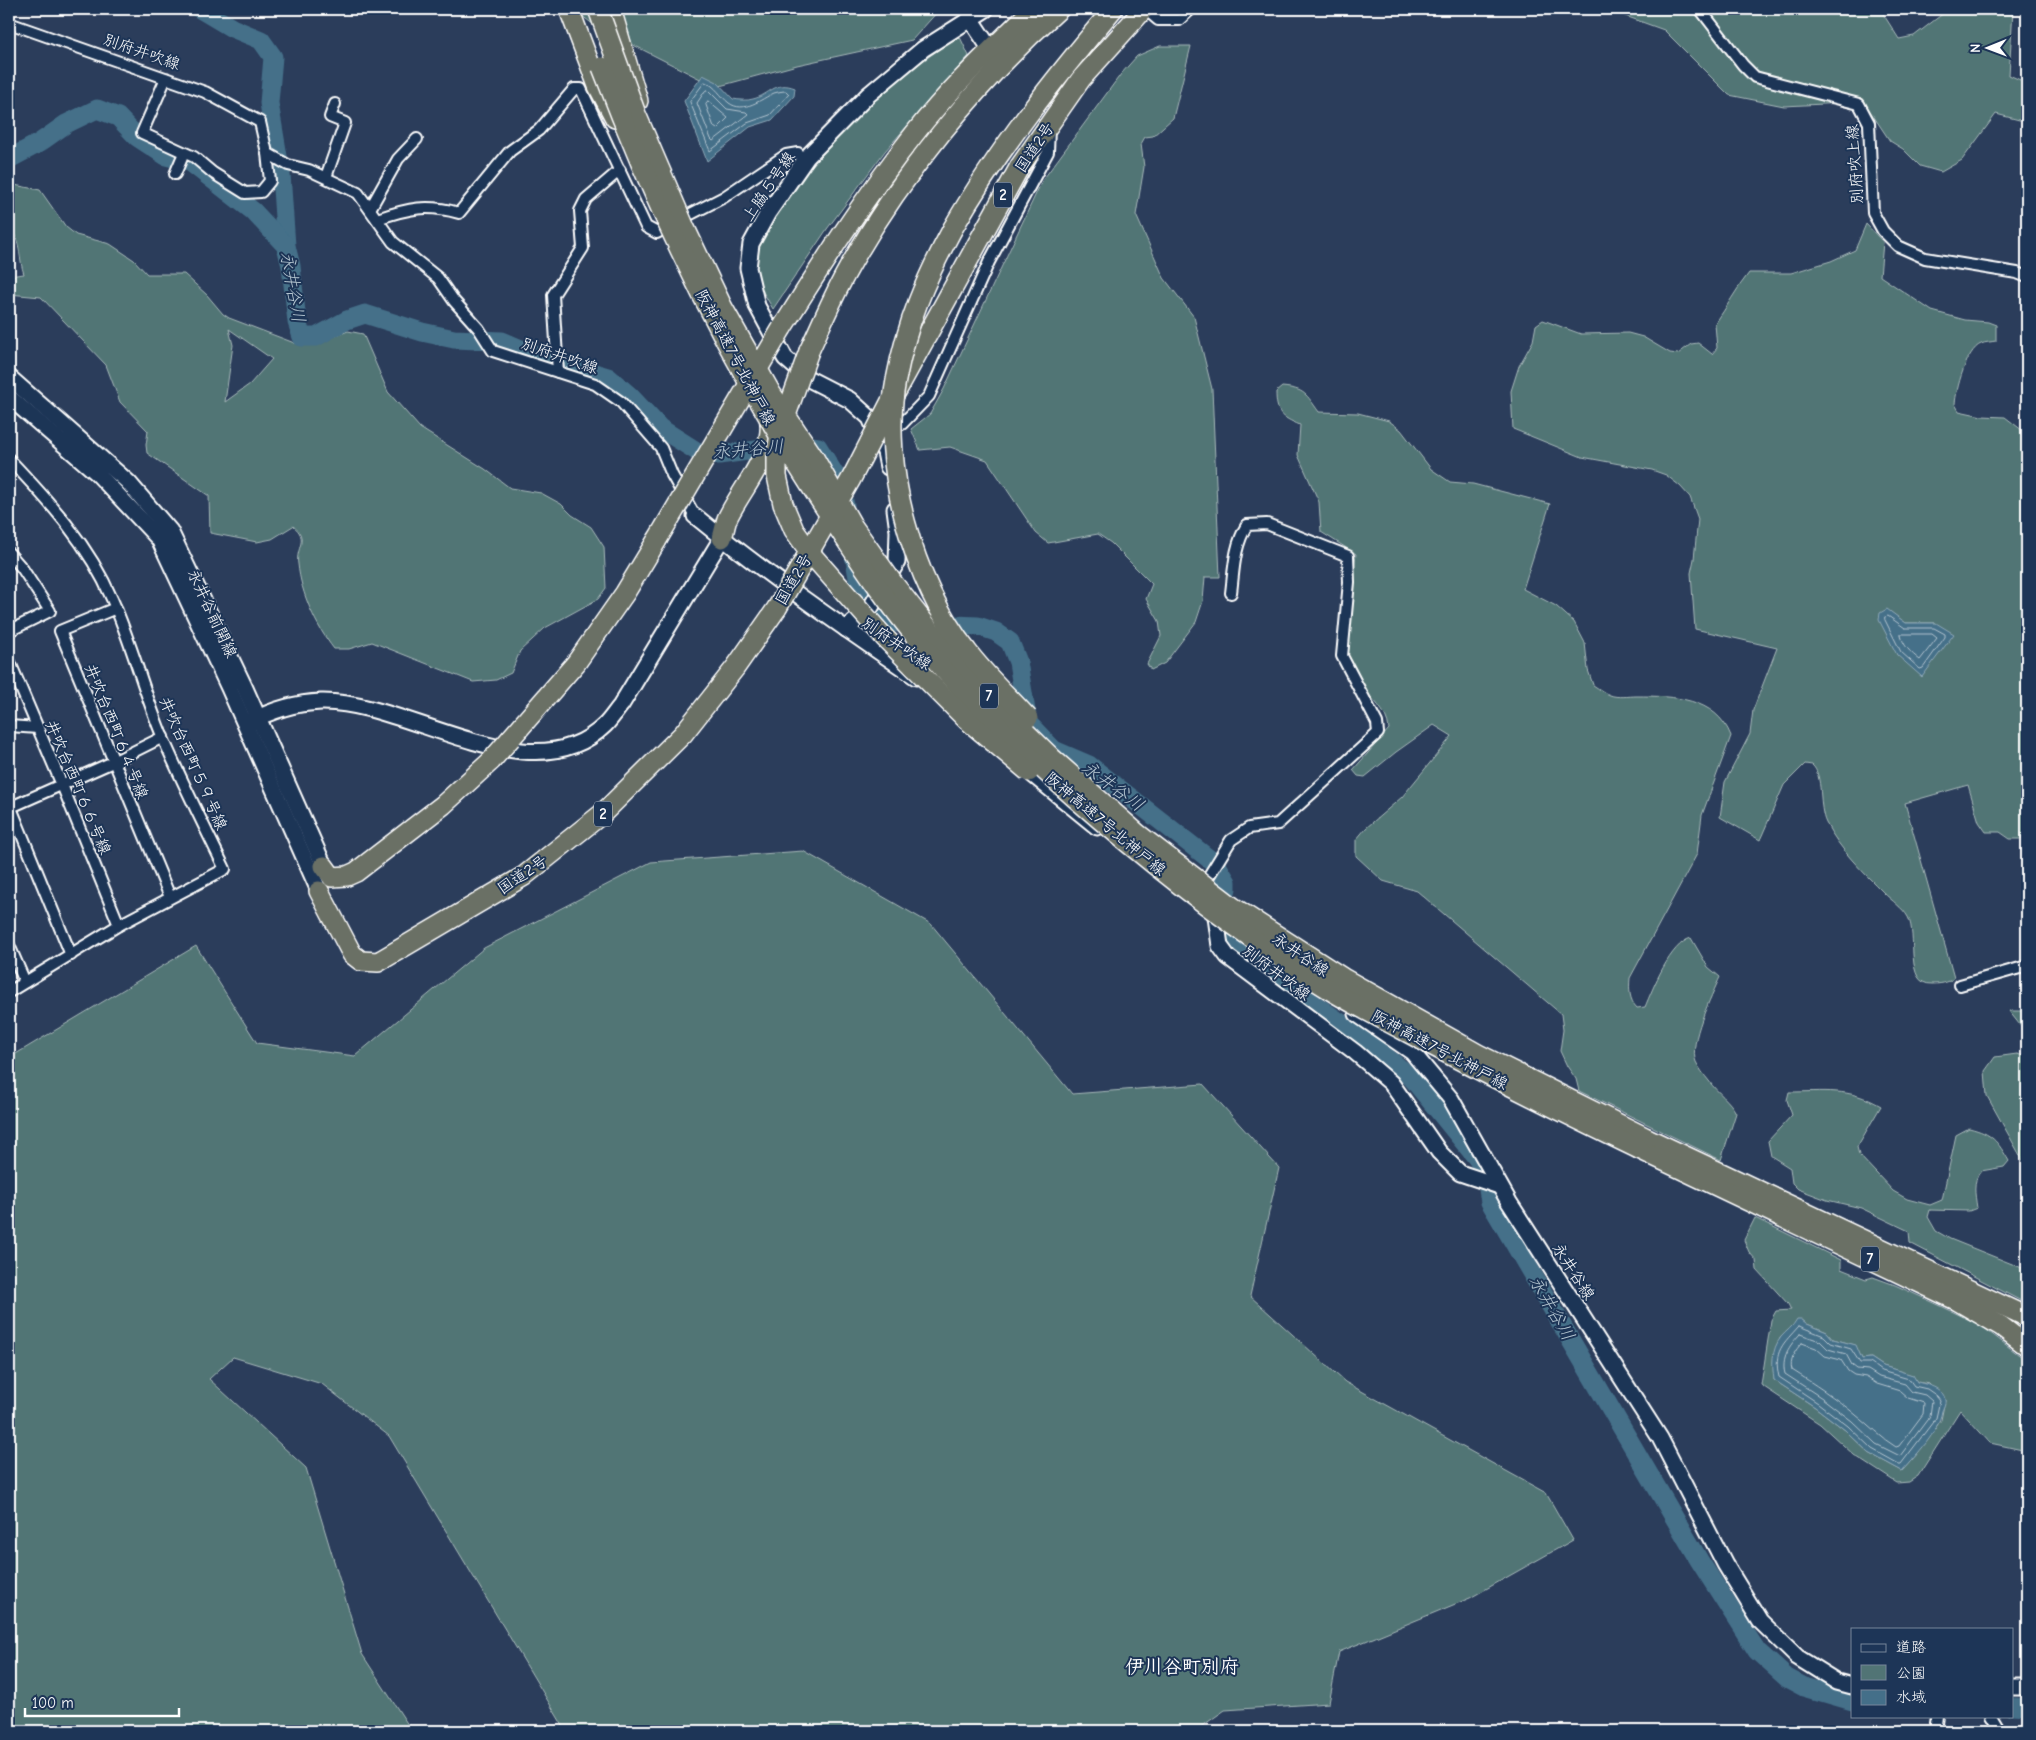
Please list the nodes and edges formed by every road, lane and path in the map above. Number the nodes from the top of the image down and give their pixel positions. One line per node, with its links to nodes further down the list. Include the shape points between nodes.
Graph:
1 (569, 9): 36 (highway, via 598,86 769,415 770,438 727,519)
2 (582, 9): 50 (highway, 阪神高速7号北神戸線 / 7, bridge, via 622,118 671,234 710,312 758,402 878,589 980,709 1041,768)
3 (598, 9): 50 (highway, 阪神高速7号北神戸線 / 7, bridge, via 636,114 723,308 852,526 934,635 993,700)
4 (611, 9): 36 (highway, via 660,180 707,285 775,413 777,425 771,453 733,524)
5 (986, 9): 12 (street, 上脇５号線)
6 (1033, 9): 14 (highway)
7 (1059, 9): 50 (highway, bridge, via 1029,35 976,93 911,173 845,275 810,351 781,429 777,476 783,504 794,530 885,638 966,719 1035,777)
8 (1113, 9): 50 (highway, bridge, via 1048,86 974,191 918,299 905,339 893,414 896,481 918,563 936,604 966,650)
9 (1144, 9): 10 (street, via 1158,20 1179,20); 17 (highway, 国道2号 / 2, via 1081,79)
10 (1192, 9)
11 (1700, 9): 29 (street, 別府吹上線, via 1755,77 1859,104 1869,123 1873,213 1883,231 1898,246 1925,258)
12 (971, 20): 14 (street); 21 (street, 上脇５号線, via 923,49 868,95)
13 (9, 24): 15 (street, 別府井吹線)
14 (991, 50): 52 (highway, bridge, via 915,132 847,226 782,328 657,540 576,663 491,761 443,805 356,872)
15 (166, 78): 19 (street, 別府井吹線, via 205,92 260,122); 20 (street, via 142,134)
16 (335, 104): 24 (street, via 330,117 345,123)
17 (1049, 123): 33 (street, via 1048,152 989,262 929,396 902,424); 56 (highway, 国道2号 / 2, bridge, via 1020,166 851,479 777,608 684,734 603,813 524,876 378,962 361,961 352,954)
18 (417, 139): 25 (street, via 398,159)
19 (267, 153): 20 (street, via 270,180 261,192 246,193 194,157); 24 (street, 別府井吹線, via 288,165)
20 (181, 158): 23 (street)
21 (805, 160): 26 (street, via 798,153 786,155 724,197); 33 (street, 上脇５号線, via 751,244 748,268 758,306 785,358 809,379 850,400 870,418)
22 (620, 170): 27 (street, via 581,89 574,90 539,130 510,151 459,214 440,208 405,209); 28 (street, via 646,227 657,233); 30 (street, via 586,199 580,211 583,248 553,296)
23 (175, 174)
24 (326, 177): 25 (street, 別府井吹線, via 358,193)
25 (370, 209): 27 (street, 別府井吹線)
26 (683, 218)
27 (377, 219): 30 (street, 別府井吹線, via 393,242 438,278 493,351)
28 (671, 225)
29 (2027, 277)
30 (558, 370): 35 (street, 別府井吹線, via 595,384 621,402 661,448)
31 (9, 377): 43 (street, 永井谷前開線, via 128,482 170,531)
32 (9, 397): 43 (street, 永井谷前開線, via 97,473 159,539)
33 (877, 434): 40 (street, 上脇５号線, bridge, via 885,452 898,531 897,562 871,607)
34 (9, 460): 39 (street, 井吹台西町５９号線, via 69,527 93,562)
35 (696, 516): 36 (street, 別府井吹線)
36 (722, 538): 40 (street, 別府井吹線); 43 (street, via 621,705 604,726 586,739 560,750 516,751 482,744 366,708 322,702 276,710)
37 (9, 553): 41 (street, via 50,611)
38 (1231, 593): 55 (street, via 1236,549 1247,525 1267,524 1348,556 1349,582 1342,656 1377,723 1378,733 1278,824 1249,828 1231,840)
39 (116, 608): 46 (street, 井吹台西町５９号線); 47 (street, 井吹台西町６４号線, via 60,630)
40 (846, 629): 55 (street, 別府井吹線, via 925,684 1069,806)
41 (9, 631)
42 (9, 660): 45 (street, 井吹台西町６６号線)
43 (252, 721): 51 (street, 永井谷前開線); 53 (street, 永井谷前開線)
44 (9, 726): 45 (street)
45 (38, 728): 48 (street, 井吹台西町６６号線)
46 (163, 737): 47 (street); 54 (street, 井吹台西町５９号線, via 225,869)
47 (113, 762): 48 (street); 54 (street, 井吹台西町６４号線)
48 (62, 784): 49 (street); 58 (street, 井吹台西町６６号線)
49 (10, 805): 60 (street)
50 (1134, 840): 66 (highway, 阪神高速7号北神戸線 / 7, bridge, via 1342,978 1478,1054 1785,1210)
51 (324, 866): 52 (highway, via 332,877)
52 (346, 876): 56 (highway, via 333,890)
53 (319, 891): 56 (highway, 国道2号 / 2)
54 (170, 898): 58 (street, 井吹台西町５９号線)
55 (1194, 901): 57 (street, 別府井吹線)
56 (329, 909)
57 (1216, 917): 65 (street, 永井谷線, via 1412,1052 1451,1099); 65 (street, 別府井吹線, via 1220,946 1228,957 1355,1052 1391,1083 1439,1152 1460,1173)
58 (120, 925): 60 (street, 井吹台西町５９号線)
59 (9, 944): 62 (street)
60 (71, 955): 62 (street, 井吹台西町５９号線)
61 (2027, 966): 63 (street)
62 (25, 982): 64 (street, 井吹台西町５９号線)
63 (1960, 984)
64 (9, 992)
65 (1500, 1186): 69 (street, 永井谷線, via 1660,1438 1725,1564 1760,1621 1797,1657 1837,1682)
66 (1961, 1293): 67 (highway, 7); 68 (highway, 7)
67 (2027, 1317)
68 (2027, 1346)
69 (1851, 1686)
70 (2014, 1687): 71 (street)
71 (2027, 1687)
72 (1938, 1718): 74 (street)
73 (1992, 1718): 75 (street)
74 (1935, 1731)
75 (2000, 1731)

